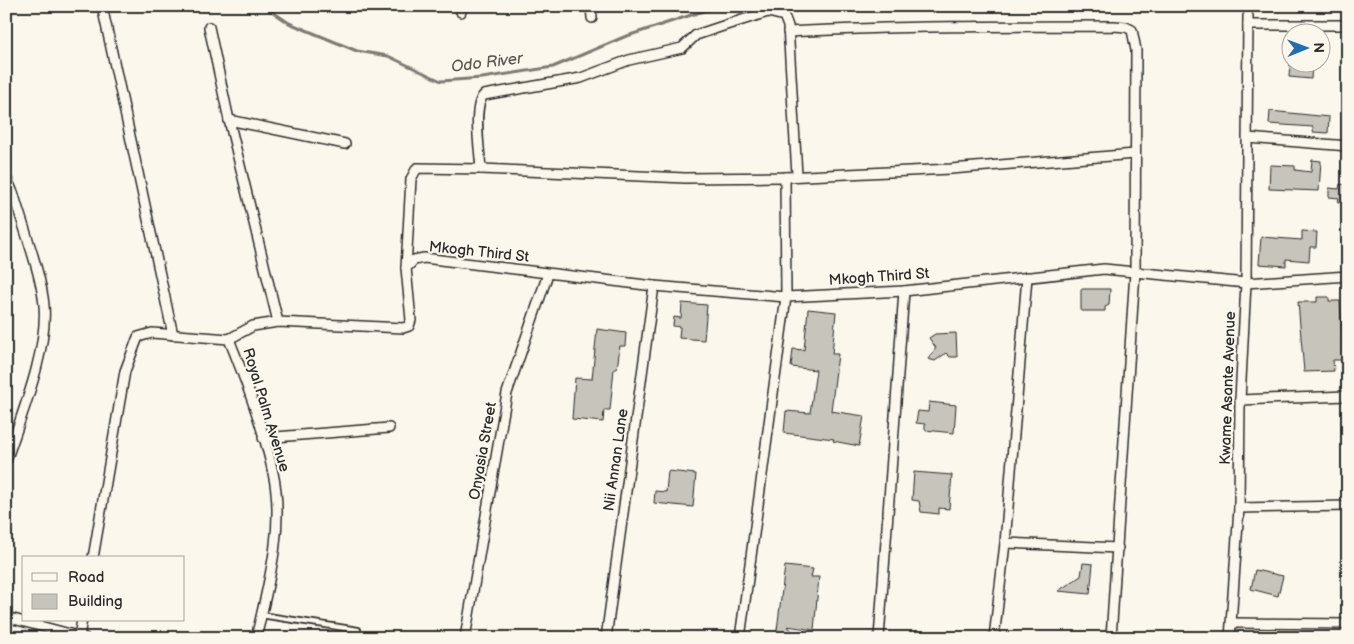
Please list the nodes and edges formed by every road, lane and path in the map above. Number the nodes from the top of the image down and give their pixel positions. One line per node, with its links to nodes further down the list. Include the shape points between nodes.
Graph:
1 (102, 6): 26 (street)
2 (592, 6): 3 (street)
3 (592, 18)
4 (1348, 25): 8 (street, Kwame Asante Avenue, via 1248,21)
5 (209, 27): 7 (street)
6 (788, 32): 11 (street, via 882,27 1126,27 1132,30 1136,50); 12 (street, via 784,16 768,12 696,35 682,48 629,60 581,78 484,95 478,113); 14 (street)
7 (229, 120): 9 (street); 25 (street)
8 (1248, 138): 10 (street); 21 (street, Kwame Asante Avenue)
9 (345, 144)
10 (1348, 146)
11 (1135, 154): 14 (street, via 951,169); 17 (street)
12 (482, 169): 13 (street, via 685,178); 16 (street, via 431,167 416,168 412,172)
13 (785, 176): 14 (street); 24 (street)
14 (797, 176)
15 (6, 178): 32 (street, via 14,194 44,306 44,325 34,377)
16 (406, 268): 18 (street, Mkogh Third St, via 414,260 424,258); 25 (street, via 409,326)
17 (1135, 272): 20 (street, Mkogh Third St, via 1104,269); 21 (street, Mkogh Third St); 36 (street)
18 (548, 274): 22 (street, Mkogh Third St); 48 (street, Onyasia Street, via 507,393)
19 (1348, 276): 21 (street, Mkogh Third St)
20 (1027, 277): 23 (street, Mkogh Third St); 35 (street)
21 (1246, 283): 29 (street, Kwame Asante Avenue)
22 (654, 286): 24 (street, Mkogh Third St); 49 (street, Nii Annan Lane)
23 (904, 291): 24 (street, Mkogh Third St); 51 (street)
24 (786, 297): 50 (street)
25 (278, 322): 27 (street, via 253,326)
26 (173, 335): 27 (street); 37 (street, via 138,337 125,371)
27 (229, 340): 31 (street, Royal Palm Avenue, via 247,384)
28 (1348, 396): 29 (street)
29 (1240, 400): 34 (street, Kwame Asante Avenue)
30 (389, 428): 31 (street)
31 (263, 438): 38 (street, Royal Palm Avenue, via 274,474 276,515 275,544)
32 (6, 461)
33 (1348, 506): 34 (street)
34 (1238, 508): 43 (street, Kwame Asante Avenue)
35 (1005, 543): 36 (street); 52 (street)
36 (1118, 548): 53 (street)
37 (93, 556)
38 (261, 615): 45 (lane); 47 (street, Royal Palm Avenue)
39 (6, 617): 40 (street)
40 (22, 621)
41 (25, 622): 46 (street)
42 (82, 622): 46 (street)
43 (1232, 624): 44 (street); 54 (street, Kwame Asante Avenue)
44 (1348, 624)
45 (358, 630)
46 (82, 637)
47 (256, 638)
48 (465, 638)
49 (606, 638)
50 (740, 638)
51 (879, 638)
52 (994, 638)
53 (1111, 638)
54 (1230, 638)

